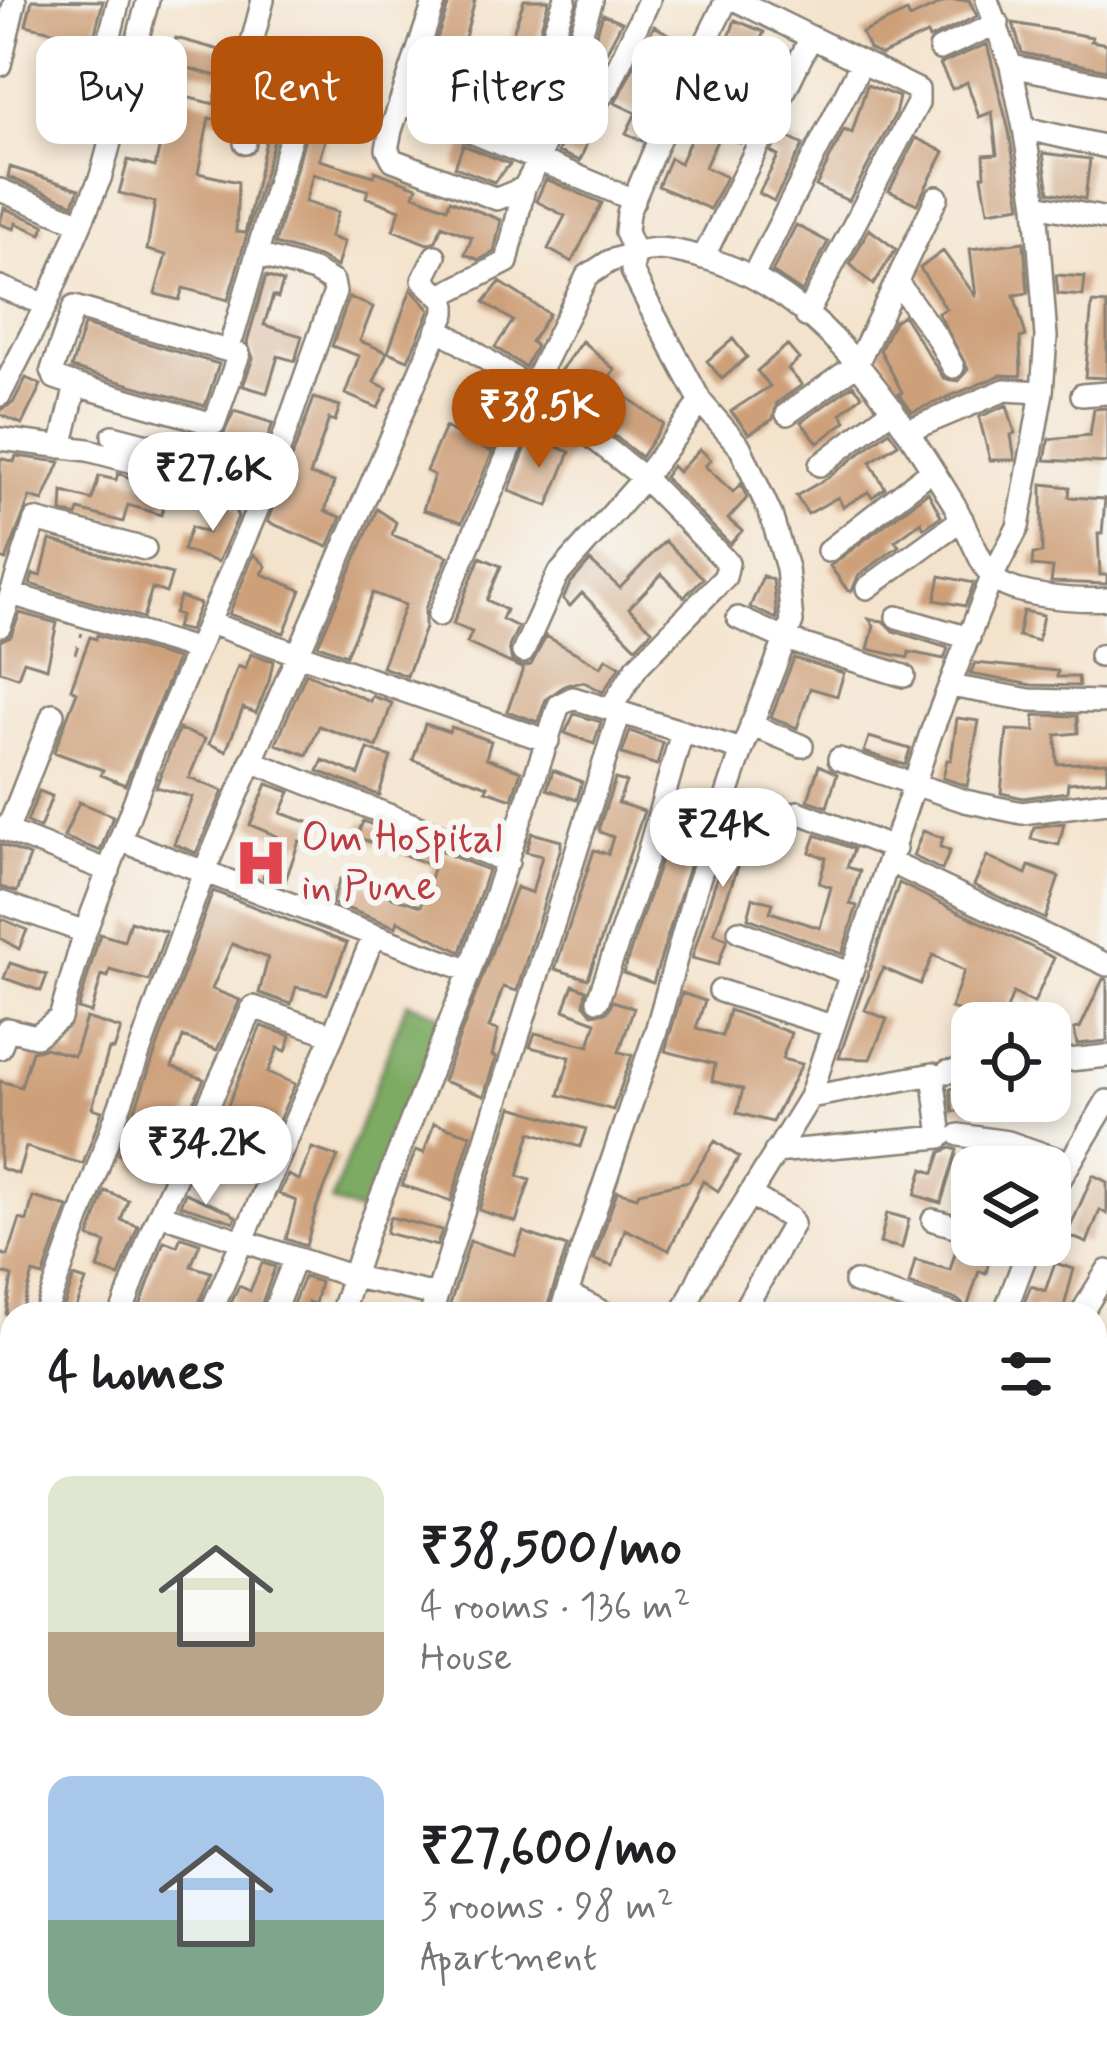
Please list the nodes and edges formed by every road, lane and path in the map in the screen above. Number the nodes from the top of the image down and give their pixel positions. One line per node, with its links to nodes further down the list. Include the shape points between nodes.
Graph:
1 (15, 0): 21 (street)
2 (119, 0): 14 (street)
3 (148, 0): 37 (street)
4 (262, 0): 15 (street)
5 (435, 0): 25 (street)
6 (565, 0): 16 (street)
7 (592, 0): 17 (street)
8 (649, 0): 24 (street)
9 (734, 0): 13 (street); 34 (street, via 725,4)
10 (796, 0): 13 (street)
11 (987, 0): 12 (street)
12 (998, 23): 19 (street); 22 (street)
13 (788, 26): 18 (street)
14 (110, 36)
15 (253, 36)
16 (552, 36)
17 (580, 36)
18 (811, 37): 20 (street); 41 (street)
19 (940, 49)
20 (862, 62): 42 (street); 47 (street, via 918,90 918,103)
21 (0, 65)
22 (1011, 66): 23 (street); 26 (street)
23 (1107, 85)
24 (608, 88)
25 (401, 103): 30 (street); 31 (street, via 387,148 393,160 497,199)
26 (1024, 128): 29 (street); 35 (street)
27 (289, 144): 39 (street)
28 (543, 144): 30 (street)
29 (1107, 147)
30 (538, 160): 31 (street); 34 (street)
31 (524, 188): 45 (street, via 507,262)
32 (0, 190): 37 (street)
33 (938, 197): 43 (street)
34 (634, 200): 38 (street, via 626,232)
35 (1036, 205): 36 (street); 55 (street)
36 (1107, 219)
37 (81, 223): 46 (street)
38 (635, 253): 41 (street, via 658,246); 54 (street, via 587,276); 58 (street, via 632,271)
39 (258, 255): 49 (street); 69 (street, via 314,271 335,292)
40 (435, 256): 45 (street, via 423,280)
41 (703, 258): 42 (street)
42 (753, 276): 47 (street)
43 (897, 282): 50 (street); 51 (street)
44 (0, 287): 46 (street)
45 (440, 296): 48 (street, via 446,308)
46 (46, 305): 53 (street)
47 (806, 316): 50 (street)
48 (438, 328): 54 (street); 86 (street)
49 (233, 336)
50 (857, 364): 59 (street); 61 (street)
51 (952, 367)
52 (76, 385): 52 (street, via 214,424 239,354 74,307 52,370); 65 (street)
53 (2, 387)
54 (531, 389): 68 (street); 77 (street)
55 (1042, 392): 62 (street, via 1005,390); 73 (street, via 1018,527)
56 (1107, 393): 57 (street)
57 (1082, 395)
58 (701, 402): 68 (street); 83 (street, via 740,447 772,515 792,597)
59 (893, 410): 62 (street); 66 (street)
60 (121, 413): 64 (street)
61 (787, 414)
62 (907, 430): 67 (street)
63 (0, 439): 65 (street)
64 (110, 445): 65 (street); 69 (street)
65 (61, 447)
66 (820, 465)
67 (932, 470): 70 (street); 72 (street)
68 (644, 478): 85 (street, via 557,576); 90 (street, via 729,570 637,667)
69 (263, 496): 80 (street)
70 (962, 519): 73 (street); 74 (street)
71 (145, 549): 75 (street, via 34,520)
72 (828, 551)
73 (992, 577): 76 (street, via 1032,595); 82 (street)
74 (867, 588)
75 (11, 594): 81 (street); 84 (street)
76 (1107, 599)
77 (439, 616)
78 (897, 617): 82 (street)
79 (738, 618): 83 (street)
80 (209, 623): 84 (street); 86 (street)
81 (0, 626)
82 (969, 638): 88 (street)
83 (785, 640): 87 (street); 92 (street)
84 (195, 649): 104 (street)
85 (523, 652)
86 (296, 654): 94 (street); 98 (street)
87 (904, 676)
88 (950, 686): 89 (street); 99 (street)
89 (1101, 702)
90 (615, 711): 93 (street); 94 (street, via 573,698 560,705); 147 (street)
91 (53, 714): 103 (street)
92 (751, 725): 95 (street); 96 (street)
93 (682, 732): 96 (street); 117 (street)
94 (548, 741): 106 (street)
95 (802, 746)
96 (742, 750): 100 (street)
97 (838, 759): 99 (street)
98 (251, 760): 106 (street); 108 (street)
99 (916, 784): 101 (street, via 1022,813); 105 (street)
100 (728, 794): 102 (path); 148 (street)
101 (1107, 802)
102 (798, 812): 105 (street)
103 (3, 829): 107 (street)
104 (122, 841): 107 (street); 108 (street)
105 (892, 855): 113 (street); 115 (street)
106 (508, 862): 114 (street)
107 (110, 872): 110 (street)
108 (204, 872): 112 (street); 141 (street)
109 (0, 902): 110 (street)
110 (85, 932): 119 (street, via 60,1018 36,1036)
111 (740, 932): 115 (street)
112 (374, 935): 114 (street); 120 (street)
113 (1107, 965)
114 (470, 971): 139 (street)
115 (849, 973): 118 (street)
116 (720, 991): 118 (street)
117 (598, 1000)
118 (832, 1026): 125 (street)
119 (2, 1035)
120 (333, 1035): 132 (street, via 253,1007); 135 (street)
121 (1107, 1056): 122 (street)
122 (1071, 1060)
123 (947, 1072): 124 (street)
124 (951, 1072)
125 (810, 1096): 129 (street); 129 (street, via 933,1074 941,1137)
126 (1107, 1101): 130 (street)
127 (959, 1135): 128 (street)
128 (1020, 1146)
129 (776, 1152): 131 (street)
130 (1071, 1160)
131 (748, 1194): 149 (street); 150 (street, via 793,1224)
132 (162, 1215): 135 (street); 142 (street)
133 (933, 1220): 134 (street)
134 (951, 1226)
135 (243, 1244): 136 (street); 143 (street)
136 (295, 1258): 139 (street); 144 (street)
137 (1020, 1266): 152 (street)
138 (1107, 1271): 153 (street)
139 (354, 1277): 145 (street); 146 (street)
140 (855, 1282): 151 (street)
141 (49, 1302)
142 (126, 1302)
143 (216, 1302)
144 (278, 1302)
145 (345, 1302)
146 (425, 1302)
147 (435, 1302)
148 (565, 1302)
149 (689, 1302)
150 (748, 1302)
151 (916, 1302)
152 (1008, 1302)
153 (1088, 1302)

